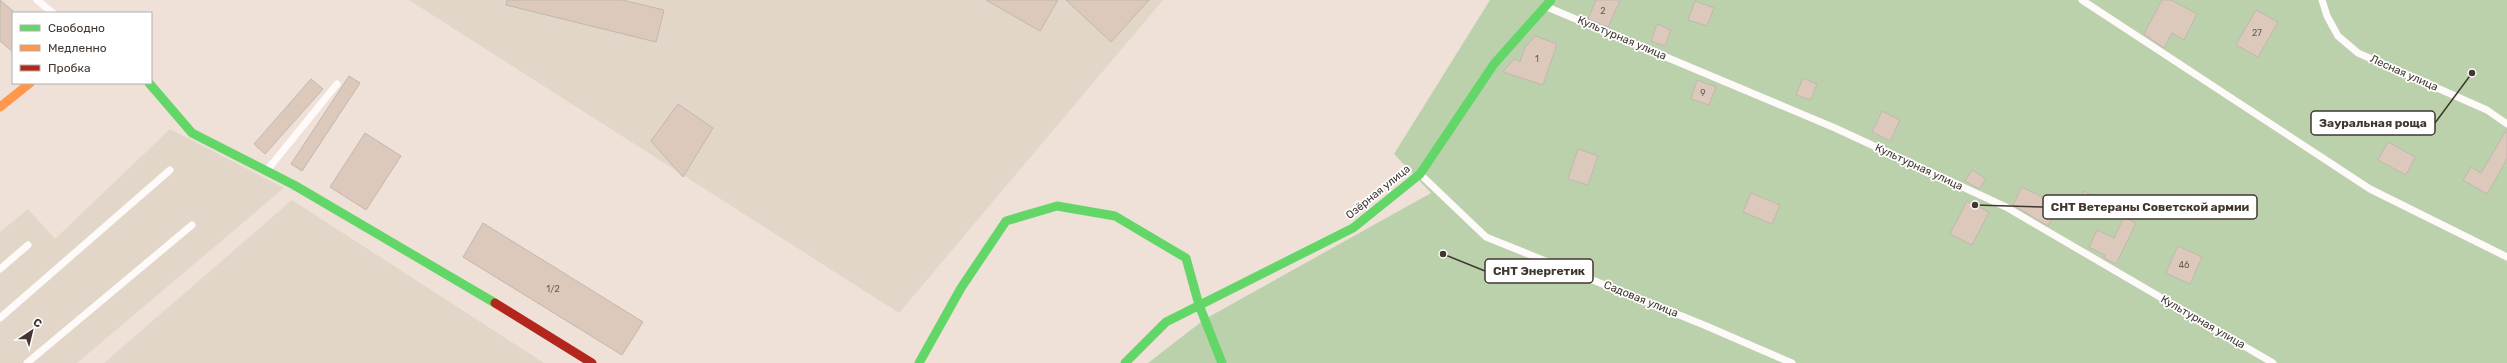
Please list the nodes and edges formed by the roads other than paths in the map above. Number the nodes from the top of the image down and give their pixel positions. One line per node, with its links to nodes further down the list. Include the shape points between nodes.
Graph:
1 (37, 0): 5 (lane)
2 (2082, 0): 16 (lane, via 2370,189)
3 (2322, 0): 10 (lane, Лесная улица, via 2338,36 2358,53 2487,110)
4 (1549, 4): 13 (street, Озёрная улица, via 1521,31 1494,64); 26 (lane, Культурная улица, via 1835,128 2006,207)
5 (52, 12)
6 (29, 84): 9 (street)
7 (150, 84): 12 (street, via 158,89 190,132 228,154)
8 (337, 84): 12 (lane)
9 (0, 107)
10 (2507, 124)
11 (170, 170): 19 (lane)
12 (267, 171): 21 (street, via 512,312)
13 (1420, 174): 18 (street, Озёрная улица, via 1353,228); 25 (lane, Садовая улица, via 1486,237)
14 (192, 226): 20 (lane)
15 (28, 245): 17 (lane)
16 (2507, 257)
17 (0, 269)
18 (1200, 305): 22 (street, via 1186,258 1115,216 1057,206 1006,221 961,288); 23 (street, Озёрная улица, via 1166,322); 24 (street)
19 (0, 318)
20 (28, 363)
21 (592, 363)
22 (919, 363)
23 (1124, 363)
24 (1222, 363)
25 (1792, 363)
26 (2273, 363)

